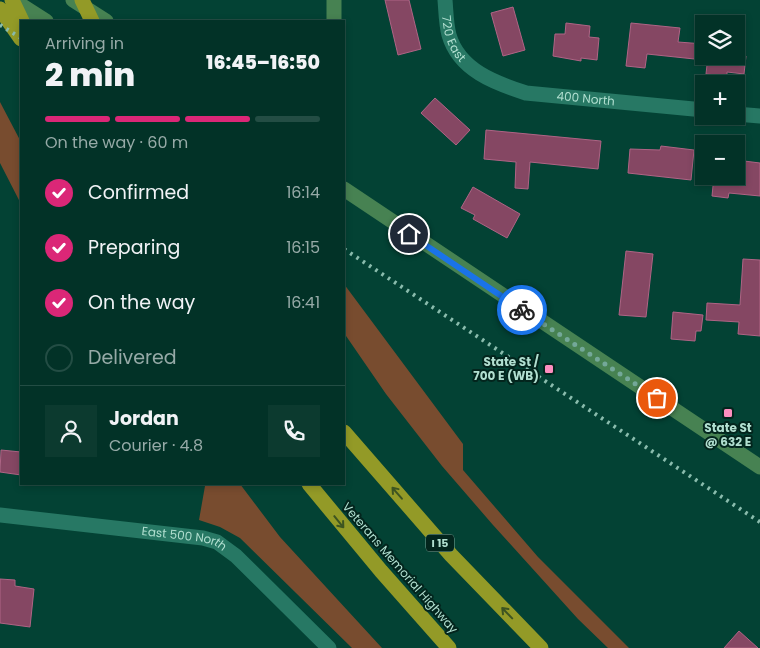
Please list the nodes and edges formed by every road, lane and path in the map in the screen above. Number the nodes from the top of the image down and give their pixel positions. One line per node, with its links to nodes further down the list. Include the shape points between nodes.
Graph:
1 (12, 0): 7 (highway); 8 (main road)
2 (73, 0): 10 (main road)
3 (82, 0): 9 (highway)
4 (334, 0): 11 (main road)
5 (444, 0): 13 (street, 720 East, via 449,36 464,62)
6 (0, 9): 12 (highway)
7 (22, 20)
8 (44, 20)
9 (92, 20)
10 (104, 20)
11 (334, 20)
12 (20, 38)
13 (474, 70): 14 (street, 400 North, via 526,93)
14 (695, 109)
15 (745, 115): 16 (street)
16 (760, 116)
17 (345, 190): 19 (main road)
18 (345, 433): 24 (highway, I 15, one-way to 18, via 451,555)
19 (760, 467)
20 (310, 485): 23 (highway, Veterans Memorial Highway, one-way to 23, via 369,558)
21 (0, 515): 22 (street, East 500 North, via 217,542 236,556)
22 (329, 648)
23 (450, 648)
24 (541, 648)

